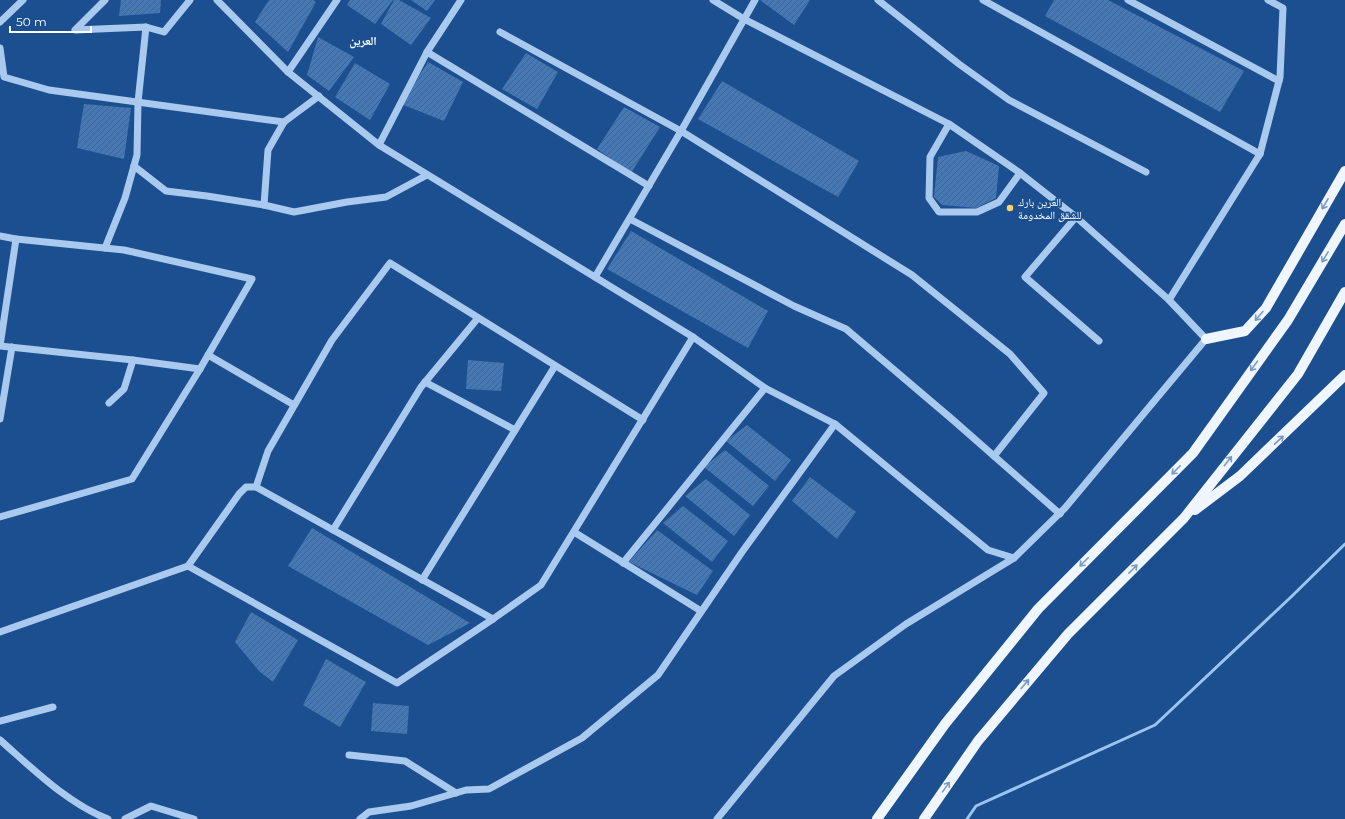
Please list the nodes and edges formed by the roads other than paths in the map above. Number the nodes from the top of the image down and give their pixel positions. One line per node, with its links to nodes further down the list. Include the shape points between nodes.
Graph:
1 (23, 0): 14 (street)
2 (105, 0): 15 (street, via 76,30)
3 (190, 0): 15 (street, via 164,32)
4 (217, 0): 19 (street)
5 (337, 0): 19 (street)
6 (461, 0): 18 (street)
7 (713, 0): 13 (street)
8 (755, 0): 13 (street)
9 (878, 0): 30 (street, via 958,64 1009,100)
10 (983, 0): 27 (street)
11 (1128, 0): 20 (street)
12 (1268, 0): 20 (street, via 1283,8)
13 (744, 19): 24 (street); 25 (street)
14 (0, 22)
15 (146, 27): 22 (street)
16 (500, 32): 25 (street)
17 (0, 48): 22 (street, via 4,77 49,90)
18 (427, 52): 26 (street); 33 (street)
19 (288, 72): 21 (street)
20 (1279, 81): 27 (street)
21 (319, 96): 23 (street); 26 (street)
22 (138, 102): 23 (street); 28 (street, via 137,155)
23 (284, 122): 34 (street, via 268,150)
24 (949, 124): 31 (street); 31 (street, via 930,157 929,198 939,212 976,212 999,202)
25 (681, 131): 33 (street); 62 (street, via 912,275 1010,354 1044,393)
26 (379, 145): 32 (street)
27 (1260, 154): 43 (street)
28 (134, 166): 34 (street, via 166,191); 40 (street, via 125,198)
29 (1345, 171): 46 (main road, one-way to 46, via 1266,308 1245,331)
30 (1146, 172)
31 (1020, 173): 35 (street)
32 (427, 174): 34 (street, via 386,197 294,212); 41 (street)
33 (649, 186): 36 (street)
34 (264, 205)
35 (1076, 217): 43 (street); 47 (street, via 1025,277)
36 (630, 218): 41 (street); 62 (street, via 794,306 846,329)
37 (1345, 224): 86 (main road, one-way to 86, via 1288,320 1192,453 1038,609 945,724)
38 (0, 236): 39 (street)
39 (16, 239): 40 (street); 48 (street, via 0,346)
40 (105, 248): 49 (street, via 252,279)
41 (595, 277): 45 (street)
42 (1345, 292): 66 (main road, one-way to 42, via 1298,374)
43 (1169, 300): 46 (street)
44 (478, 318): 51 (street); 54 (street); 57 (street, via 390,263 332,340)
45 (693, 337): 55 (street); 59 (street)
46 (1206, 339): 64 (street)
47 (1099, 341)
48 (12, 347): 50 (street); 58 (street)
49 (208, 355): 52 (street); 57 (street)
50 (133, 360): 52 (street); 56 (street, via 124,389)
51 (555, 366): 59 (street); 61 (street)
52 (200, 369): 65 (street, via 132,479)
53 (1345, 376): 66 (main road, one-way to 53, via 1240,476)
54 (425, 382): 61 (street); 67 (street)
55 (765, 388): 60 (street); 70 (street)
56 (109, 403)
57 (294, 406): 63 (street, via 268,451)
58 (0, 419)
59 (643, 420): 68 (street)
60 (835, 424): 69 (street, via 988,550); 73 (street)
61 (515, 430): 72 (street)
62 (994, 456): 64 (street)
63 (256, 487): 67 (street); 71 (street, via 246,487 239,494)
64 (1060, 514): 69 (street)
65 (0, 517)
66 (1184, 518): 87 (main road, one-way to 66, via 978,741 1068,634)
67 (334, 530): 72 (street)
68 (574, 532): 70 (street); 74 (street, via 541,584)
69 (1014, 558): 85 (street, via 906,624 834,676)
70 (623, 563): 73 (street)
71 (188, 566): 74 (street, via 397,683); 75 (street)
72 (422, 580): 74 (street)
73 (701, 612): 80 (street, via 658,675 582,738 489,789)
74 (493, 619)
75 (0, 632)
76 (53, 707): 77 (street)
77 (0, 721)
78 (0, 740): 81 (street, via 50,783 93,813)
79 (349, 755): 80 (street, via 405,761)
80 (456, 793): 84 (street, via 411,806 370,812)
81 (108, 819)
82 (125, 819): 83 (street, via 151,806)
83 (194, 819)
84 (360, 819)
85 (717, 819)
86 (877, 819)
87 (924, 819)

